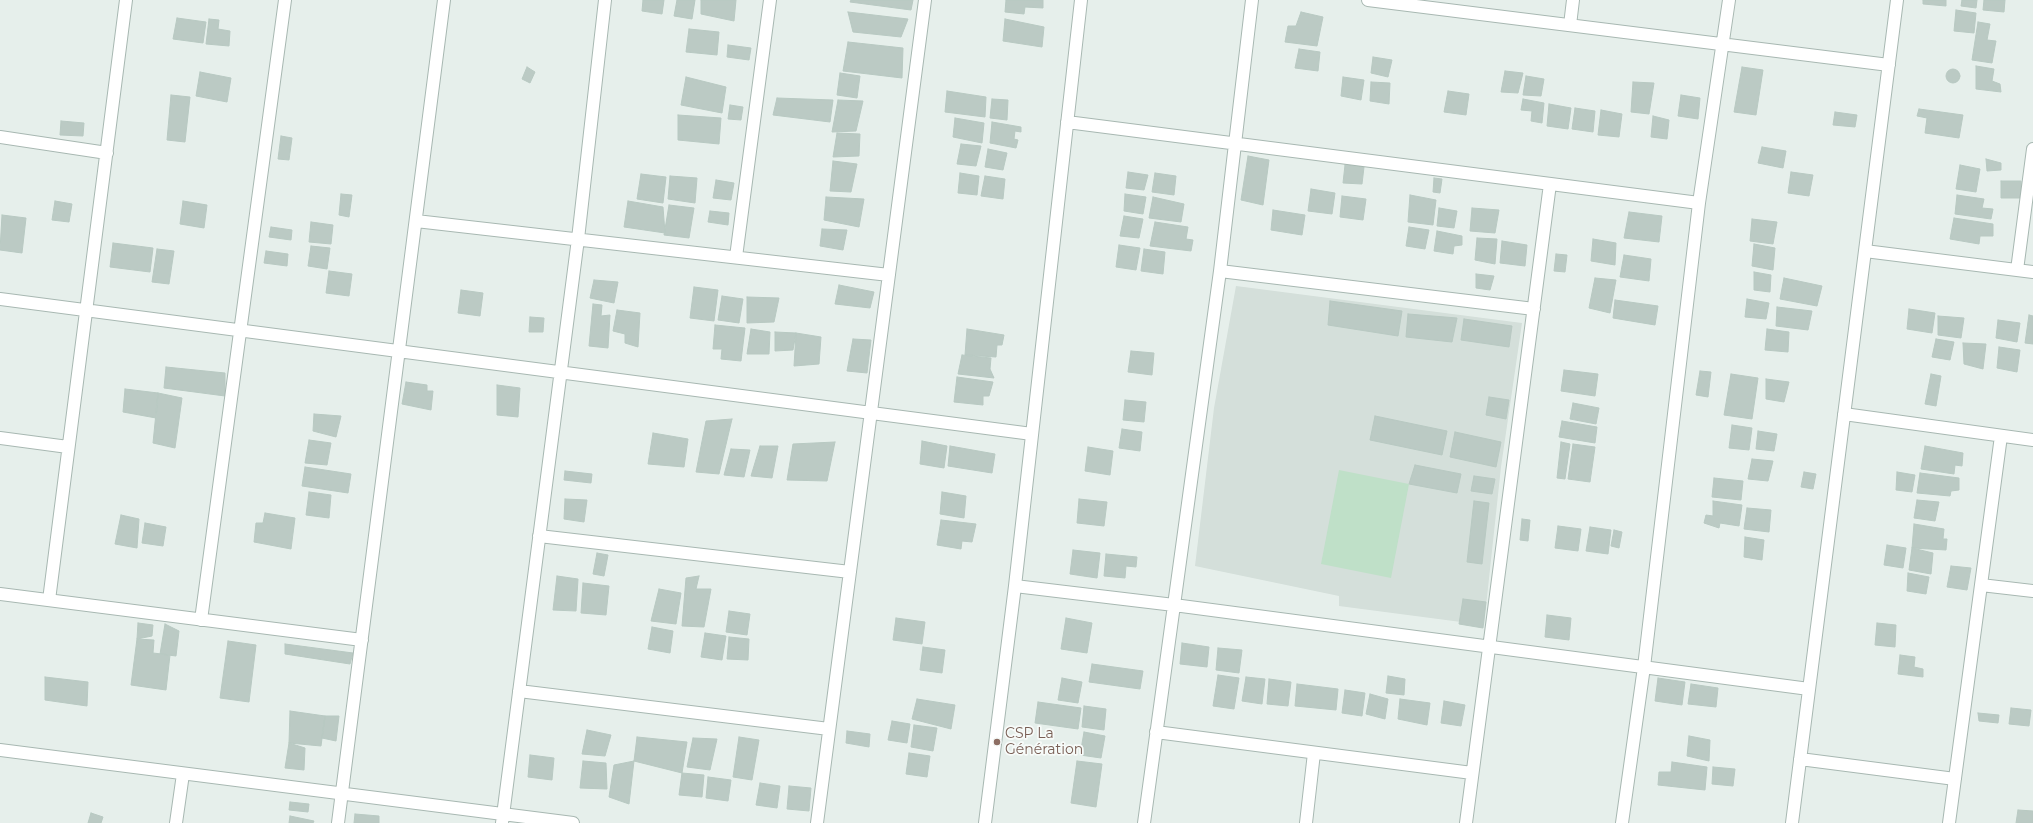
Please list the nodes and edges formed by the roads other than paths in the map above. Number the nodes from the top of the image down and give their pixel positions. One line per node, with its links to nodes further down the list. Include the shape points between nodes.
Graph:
1 (126, 0): 20 (street)
2 (285, 0): 34 (street)
3 (444, 0): 23 (street)
4 (605, 0): 24 (street)
5 (770, 0): 26 (street)
6 (925, 0): 30 (street)
7 (1081, 0): 16 (street)
8 (1252, 0): 18 (street)
9 (1368, 0): 13 (street)
10 (1573, 0): 13 (street)
11 (1729, 0): 14 (street)
12 (1897, 0): 15 (street)
13 (1570, 25): 14 (street)
14 (1723, 44): 15 (street); 22 (street)
15 (1889, 65): 25 (street)
16 (1067, 122): 18 (street); 39 (street)
17 (0, 137): 20 (street)
18 (1235, 145): 21 (street); 28 (street)
19 (2033, 149): 27 (street)
20 (106, 153): 33 (street)
21 (1550, 184): 22 (street); 32 (street)
22 (1699, 203): 55 (street)
23 (416, 221): 24 (street); 35 (street)
24 (578, 239): 26 (street); 36 (street)
25 (1865, 251): 27 (street); 38 (street)
26 (736, 257): 30 (street)
27 (2016, 270): 29 (street)
28 (1220, 271): 32 (street); 51 (street)
29 (2033, 272)
30 (889, 274): 37 (street)
31 (0, 299): 33 (street)
32 (1534, 309): 54 (street)
33 (86, 311): 34 (street); 43 (street)
34 (240, 331): 35 (street); 52 (street)
35 (399, 351): 36 (street); 53 (street)
36 (561, 372): 37 (street); 44 (street)
37 (871, 413): 39 (street); 45 (street)
38 (1844, 414): 40 (street); 56 (street)
39 (1032, 434): 47 (street)
40 (2001, 436): 42 (street); 46 (street)
41 (0, 438): 43 (street)
42 (2033, 440)
43 (68, 447): 50 (street)
44 (539, 536): 45 (street); 57 (street)
45 (850, 572): 58 (street)
46 (1981, 585): 48 (street); 65 (street)
47 (1015, 586): 51 (street); 72 (street)
48 (2033, 591)
49 (0, 594): 50 (street)
50 (49, 600): 52 (street)
51 (1174, 605): 54 (street); 59 (street)
52 (201, 620): 53 (street)
53 (362, 640): 66 (street)
54 (1489, 647): 55 (street); 63 (street)
55 (1644, 667): 56 (street); 76 (street)
56 (1809, 689): 62 (street)
57 (519, 691): 58 (street); 67 (street)
58 (830, 729): 71 (street)
59 (1156, 732): 61 (street); 73 (street)
60 (0, 750): 64 (street)
61 (1314, 753): 63 (street); 74 (street)
62 (1800, 759): 65 (street); 77 (street)
63 (1472, 773): 75 (street)
64 (183, 774): 66 (street); 68 (street)
65 (1955, 779): 78 (street)
66 (342, 794): 67 (street); 69 (street)
67 (502, 819): 70 (street)
68 (176, 823)
69 (338, 823)
70 (573, 823)
71 (817, 823)
72 (985, 823)
73 (1144, 823)
74 (1306, 823)
75 (1466, 823)
76 (1622, 823)
77 (1792, 823)
78 (1949, 823)

